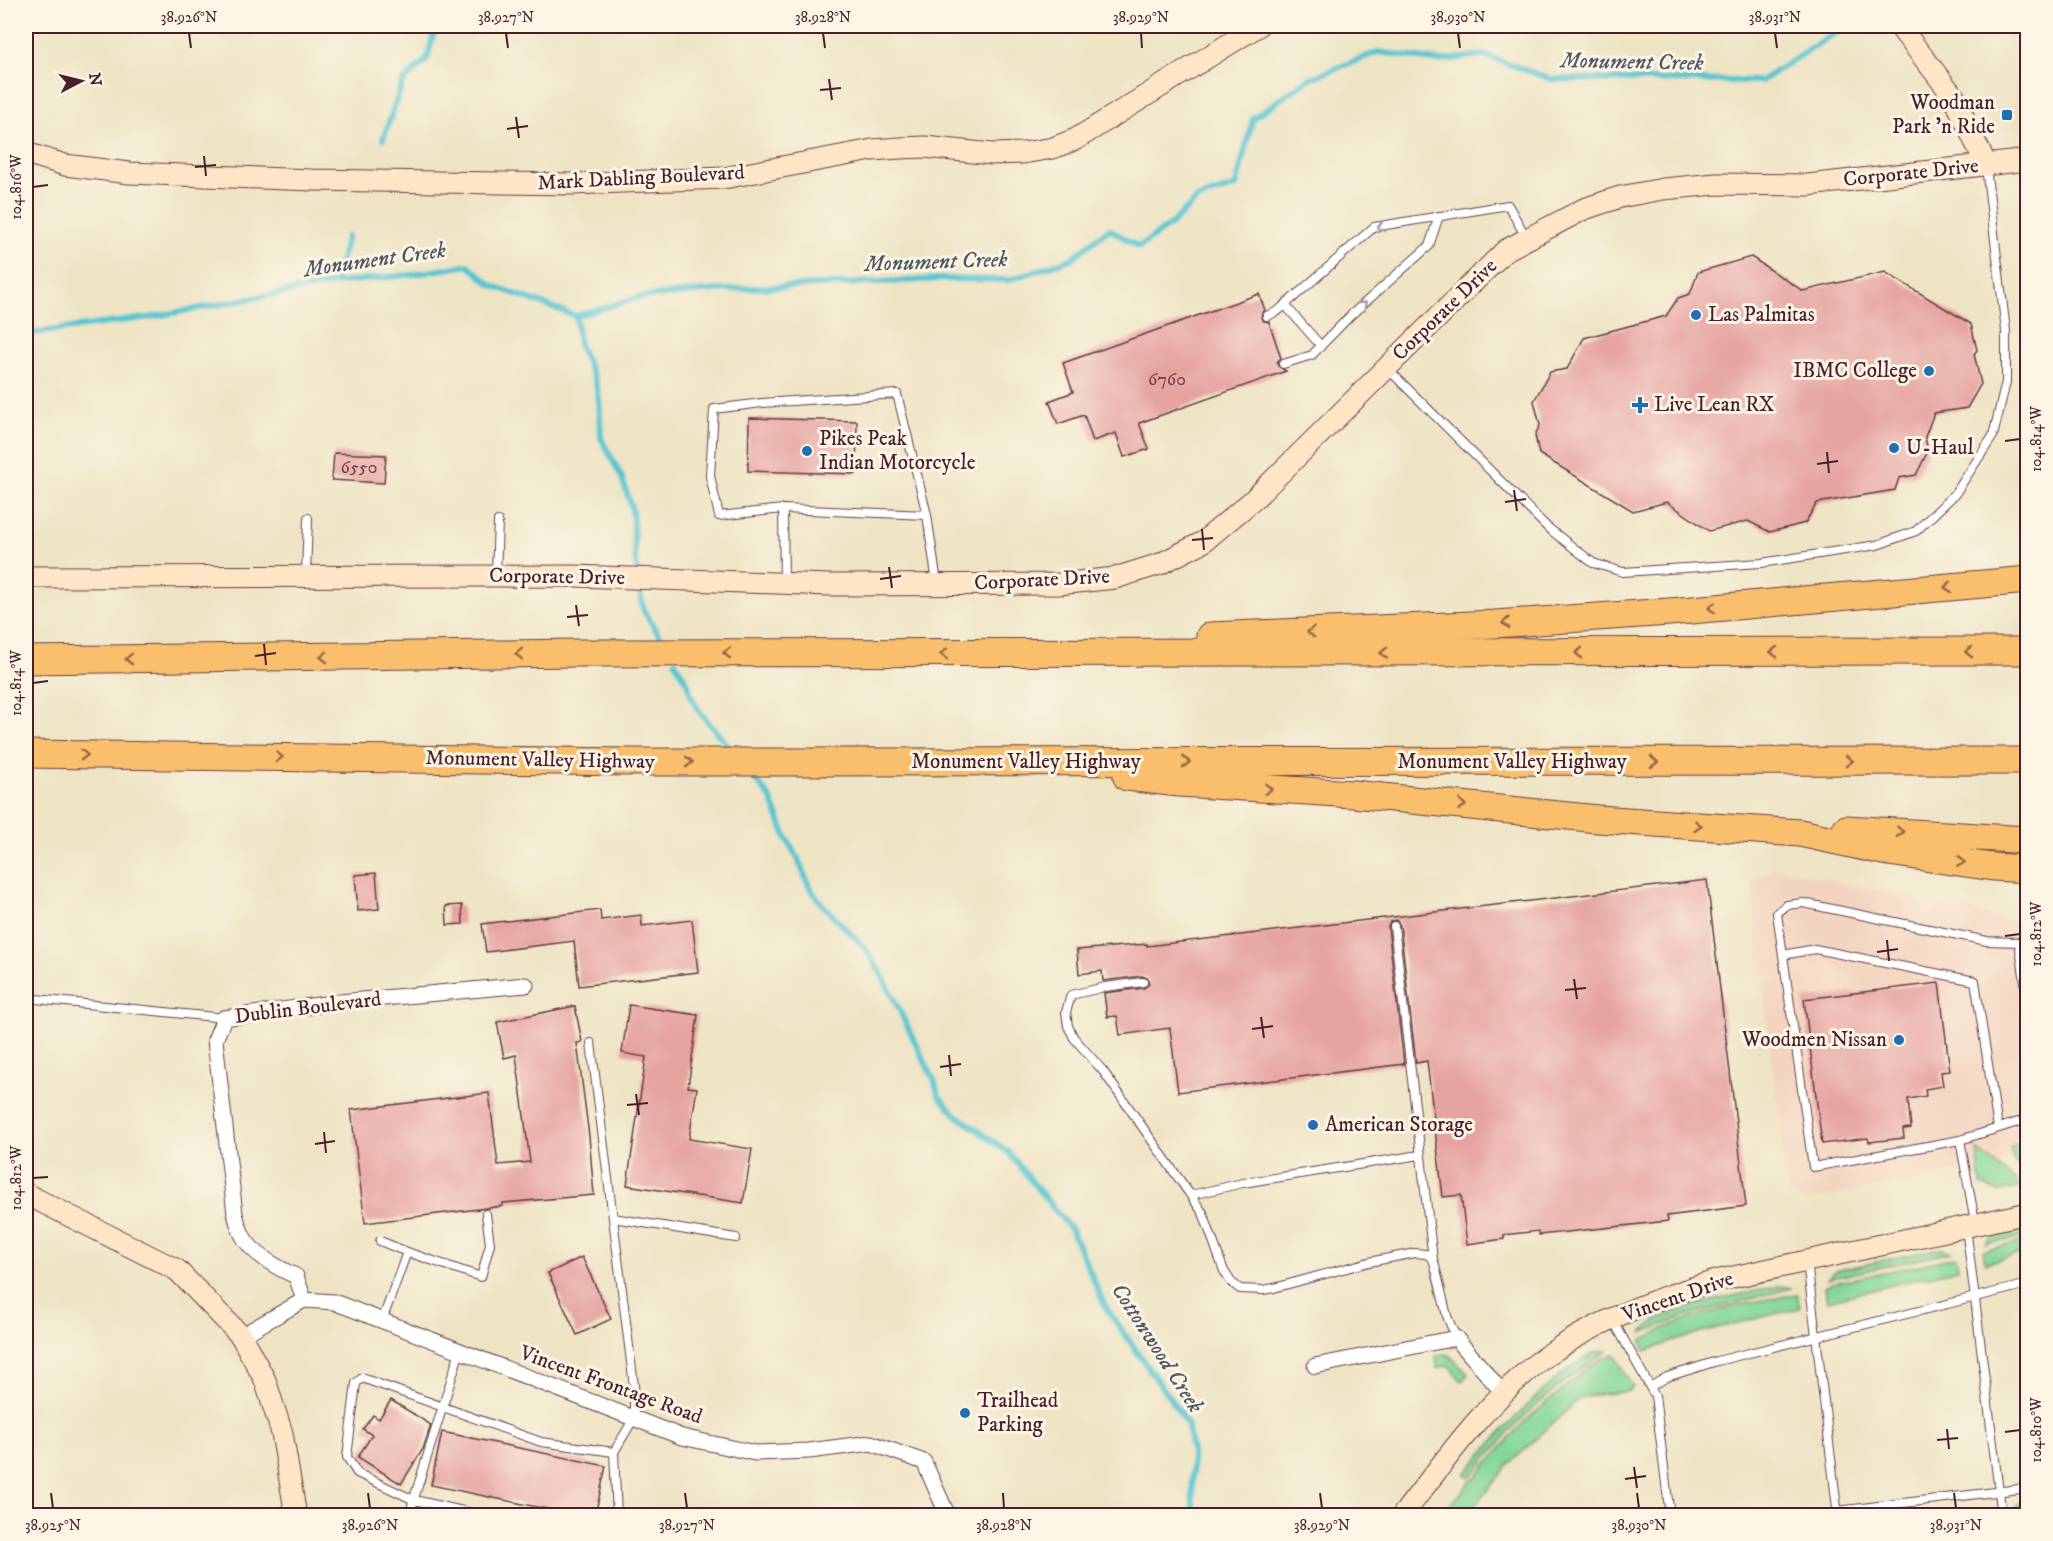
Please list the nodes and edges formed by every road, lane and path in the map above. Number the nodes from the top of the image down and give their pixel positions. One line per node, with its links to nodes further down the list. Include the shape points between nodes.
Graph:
1 (1258, 26): 3 (street, Mark Dabling Boulevard, via 1076,139 1023,153 900,148 724,178 572,184 129,173 64,165)
2 (1899, 26): 5 (street, via 1954,97)
3 (26, 153)
4 (2028, 160): 5 (street, Corporate Drive)
5 (1986, 165): 7 (street, Corporate Drive, via 1808,184 1716,184 1663,189 1584,209); 12 (lane, via 2006,330 2006,382 1993,436 1955,494 1932,516 1916,531 1877,545 1761,563 1623,572 1593,563 1547,527)
6 (1438, 216): 7 (lane, via 1508,205); 8 (lane, one-way to 8, via 1374,227); 10 (lane, one-way to 6, via 1428,246)
7 (1527, 239): 12 (street, Corporate Drive, via 1506,250)
8 (1285, 305): 9 (lane); 10 (lane)
9 (1267, 316)
10 (1321, 346): 11 (lane, via 1312,356)
11 (1283, 364)
12 (1387, 367): 22 (street, Corporate Drive, via 1253,500 1203,542 1160,564 1115,578 1059,584)
13 (783, 509): 14 (lane); 14 (lane, via 719,516 710,476 714,409 897,394); 21 (lane)
14 (927, 515): 22 (lane)
15 (308, 518): 19 (lane)
16 (498, 521): 17 (lane)
17 (496, 576): 19 (street, Corporate Drive); 21 (street, Corporate Drive)
18 (26, 577): 19 (street, Corporate Drive)
19 (306, 577)
20 (2028, 580): 24 (highway, one-way to 24, via 1669,612 1191,637)
21 (784, 583): 22 (street, Corporate Drive)
22 (937, 584)
23 (2028, 651): 24 (highway, one-way to 24)
24 (1003, 654): 25 (highway, one-way to 25, via 578,653)
25 (26, 660)
26 (26, 754): 28 (highway, Monument Valley Highway, one-way to 28)
27 (2028, 761): 28 (highway, Monument Valley Highway, one-way to 27)
28 (1022, 763): 29 (highway, one-way to 29, via 1179,783)
29 (1800, 833): 30 (highway, one-way to 30, via 1831,828); 31 (highway, one-way to 31, via 1888,852)
30 (2028, 840)
31 (2028, 869)
32 (1394, 926): 43 (lane)
33 (1783, 955): 37 (lane, via 1777,913 1787,905 1803,903 1987,941 2019,942); 41 (lane, via 1815,949 1975,981); 42 (lane, via 1813,1167)
34 (1143, 982): 45 (lane, via 1071,995 1066,1012 1068,1026)
35 (526, 985): 38 (street, Dublin Boulevard, via 340,1002)
36 (26, 998): 38 (lane)
37 (2028, 1002)
38 (224, 1018): 57 (street, Dublin Boulevard, via 215,1040 235,1214 249,1244 261,1256 296,1276)
39 (591, 1043): 48 (lane)
40 (2028, 1119): 41 (lane)
41 (1998, 1128): 42 (lane)
42 (1960, 1140): 49 (lane)
43 (1420, 1155): 45 (lane, via 1243,1182); 53 (lane)
44 (26, 1194): 60 (street, via 177,1270)
45 (1191, 1195): 53 (lane, via 1203,1213 1224,1270 1240,1289 1274,1288 1415,1253)
46 (2028, 1213): 49 (street, Vincent Drive)
47 (486, 1214): 52 (lane, via 490,1244 481,1276)
48 (613, 1218): 50 (lane); 68 (lane, via 634,1386)
49 (1971, 1225): 54 (street, Vincent Drive); 56 (lane)
50 (736, 1239)
51 (380, 1241): 52 (lane)
52 (407, 1252): 59 (lane)
53 (1433, 1259): 62 (lane)
54 (1807, 1261): 58 (street, Vincent Drive, via 1695,1287); 61 (lane)
55 (2028, 1284): 56 (lane)
56 (1975, 1297): 61 (lane); 71 (lane)
57 (304, 1300): 59 (street, Vincent Frontage Road, via 334,1302); 60 (street)
58 (1613, 1319): 65 (lane); 66 (street, Vincent Drive, via 1545,1357)
59 (382, 1321): 63 (street, Vincent Frontage Road)
60 (241, 1336): 74 (street, via 266,1380 282,1433)
61 (1816, 1336): 65 (lane, via 1696,1367); 73 (lane)
62 (1456, 1338): 64 (street); 66 (street)
63 (460, 1350): 67 (lane); 68 (street, Vincent Frontage Road)
64 (1315, 1366)
65 (1650, 1386): 80 (lane, via 1656,1402)
66 (1503, 1393): 79 (street, Vincent Drive)
67 (443, 1406): 69 (lane, via 541,1442); 72 (lane); 72 (lane, via 362,1378 356,1383 347,1456 357,1473)
68 (634, 1418): 69 (lane); 78 (street, Vincent Frontage Road, via 682,1437 755,1453 871,1443 924,1462)
69 (614, 1452): 77 (lane)
70 (2028, 1488): 71 (lane)
71 (1998, 1492): 73 (lane); 81 (lane)
72 (414, 1500): 75 (lane); 76 (lane)
73 (1838, 1513)
74 (296, 1515)
75 (416, 1515)
76 (485, 1515)
77 (617, 1515)
78 (948, 1515)
79 (1402, 1515)
80 (1670, 1515)
81 (2002, 1515)

